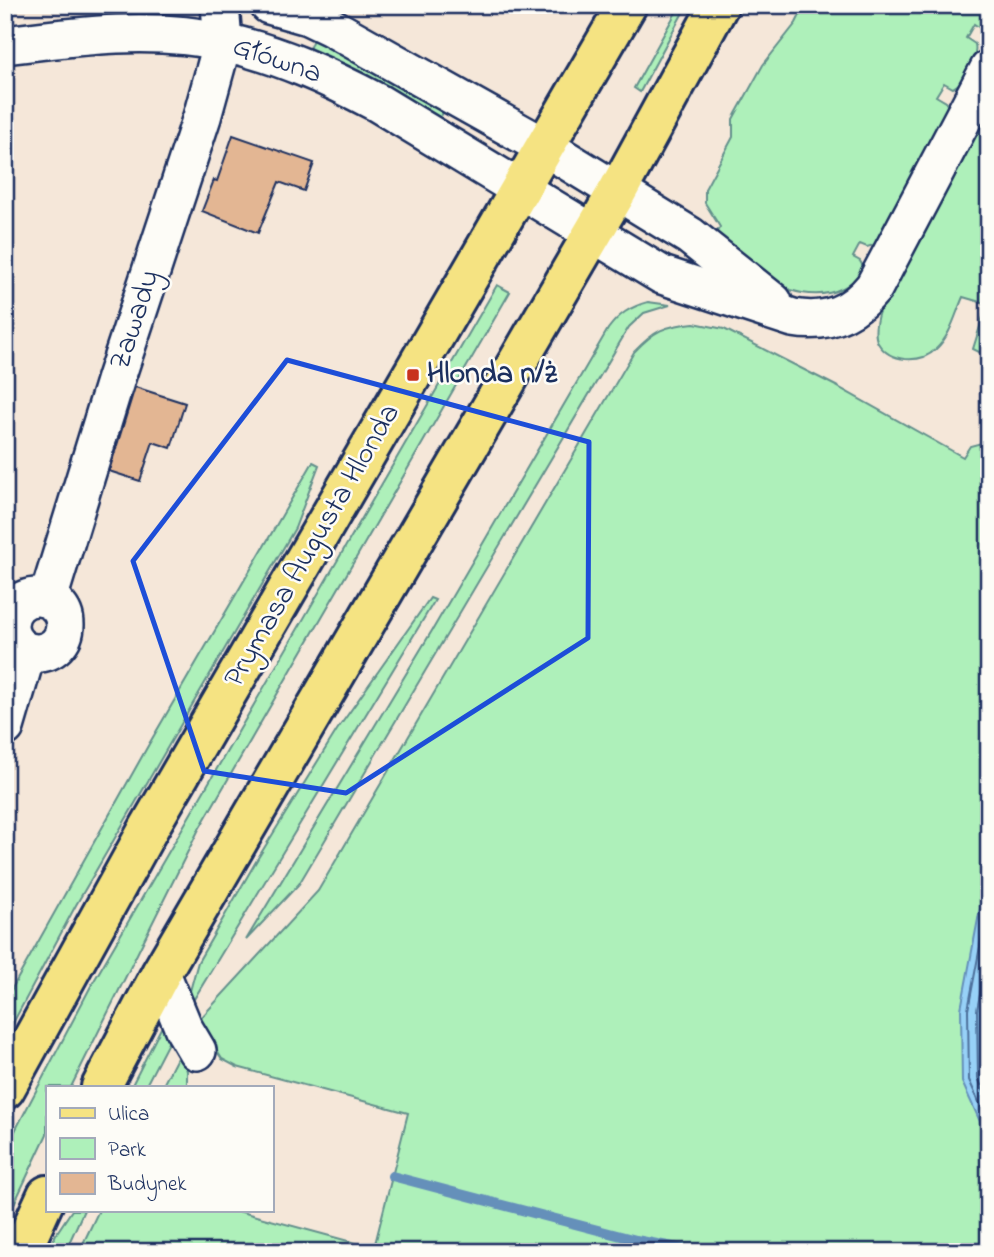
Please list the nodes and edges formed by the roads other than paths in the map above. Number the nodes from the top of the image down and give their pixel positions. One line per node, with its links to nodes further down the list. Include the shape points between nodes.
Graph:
1 (220, 5): 6 (street, Zawady)
2 (251, 5): 6 (street, Zawady)
3 (270, 5): 9 (street, Główna, via 331,27)
4 (626, 5): 9 (main road, Prymasa Augusta Hlonda)
5 (719, 5): 11 (main road)
6 (223, 41): 7 (street, Główna, via 131,34); 10 (street, Główna, via 332,79); 14 (street, Zawady, via 195,142 48,599 62,612 64,634 49,651 27,652)
7 (5, 45)
8 (989, 69): 13 (street, Główna, via 874,287 864,299 832,318)
9 (545, 147): 10 (main road, Prymasa Augusta Hlonda); 11 (street, Główna)
10 (522, 188): 12 (street, Główna); 18 (main road, Prymasa Augusta Hlonda, via 144,836)
11 (617, 192): 12 (main road); 13 (street, Główna, via 690,236)
12 (594, 232): 13 (street, Główna, via 662,275); 15 (main road)
13 (793, 318)
14 (5, 727)
15 (161, 973): 16 (street); 17 (main road)
16 (197, 1051)
17 (102, 1086)
18 (5, 1089)
19 (46, 1197): 20 (main road)
20 (21, 1252)

